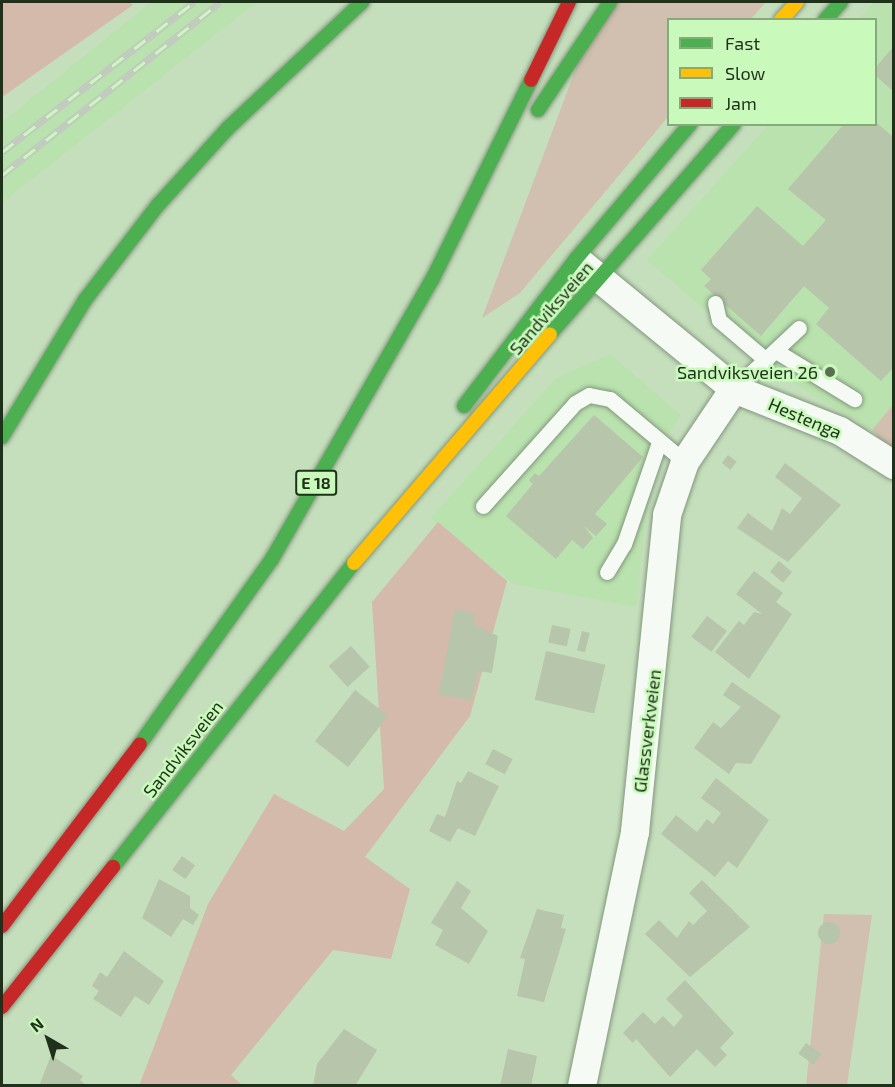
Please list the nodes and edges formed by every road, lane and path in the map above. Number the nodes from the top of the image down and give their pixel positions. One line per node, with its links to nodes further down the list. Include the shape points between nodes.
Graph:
1 (362, 2): 20 (main road, via 228,128 158,205 85,300)
2 (569, 2): 14 (main road, E 18)
3 (610, 2): 8 (main road)
4 (797, 2): 6 (main road)
5 (841, 2): 7 (main road)
6 (783, 18)
7 (827, 18)
8 (531, 122)
9 (688, 126): 12 (main road, Sandviksveien)
10 (733, 126): 13 (main road, Sandviksveien)
11 (519, 141): 14 (main road, E 18)
12 (576, 259): 13 (street, Hestenga); 25 (main road, Sandviksveien, via 452,423)
13 (600, 279): 18 (street, Hestenga); 25 (main road, Sandviksveien)
14 (432, 280): 27 (main road, E 18, via 272,559 199,665)
15 (715, 303): 17 (lane, via 719,320)
16 (799, 328): 17 (lane)
17 (771, 355): 18 (lane); 19 (lane)
18 (734, 389): 22 (street, Glassverkveien); 23 (street, Hestenga, via 840,431)
19 (854, 399)
20 (2, 437)
21 (658, 445): 22 (lane); 24 (lane, via 609,399 589,395 575,403); 26 (lane, via 624,544)
22 (685, 462): 29 (street, Glassverkveien, via 667,515 635,832)
23 (894, 465)
24 (483, 506)
25 (393, 514): 28 (main road, Sandviksveien)
26 (607, 572)
27 (2, 926)
28 (2, 1007)
29 (582, 1086)

